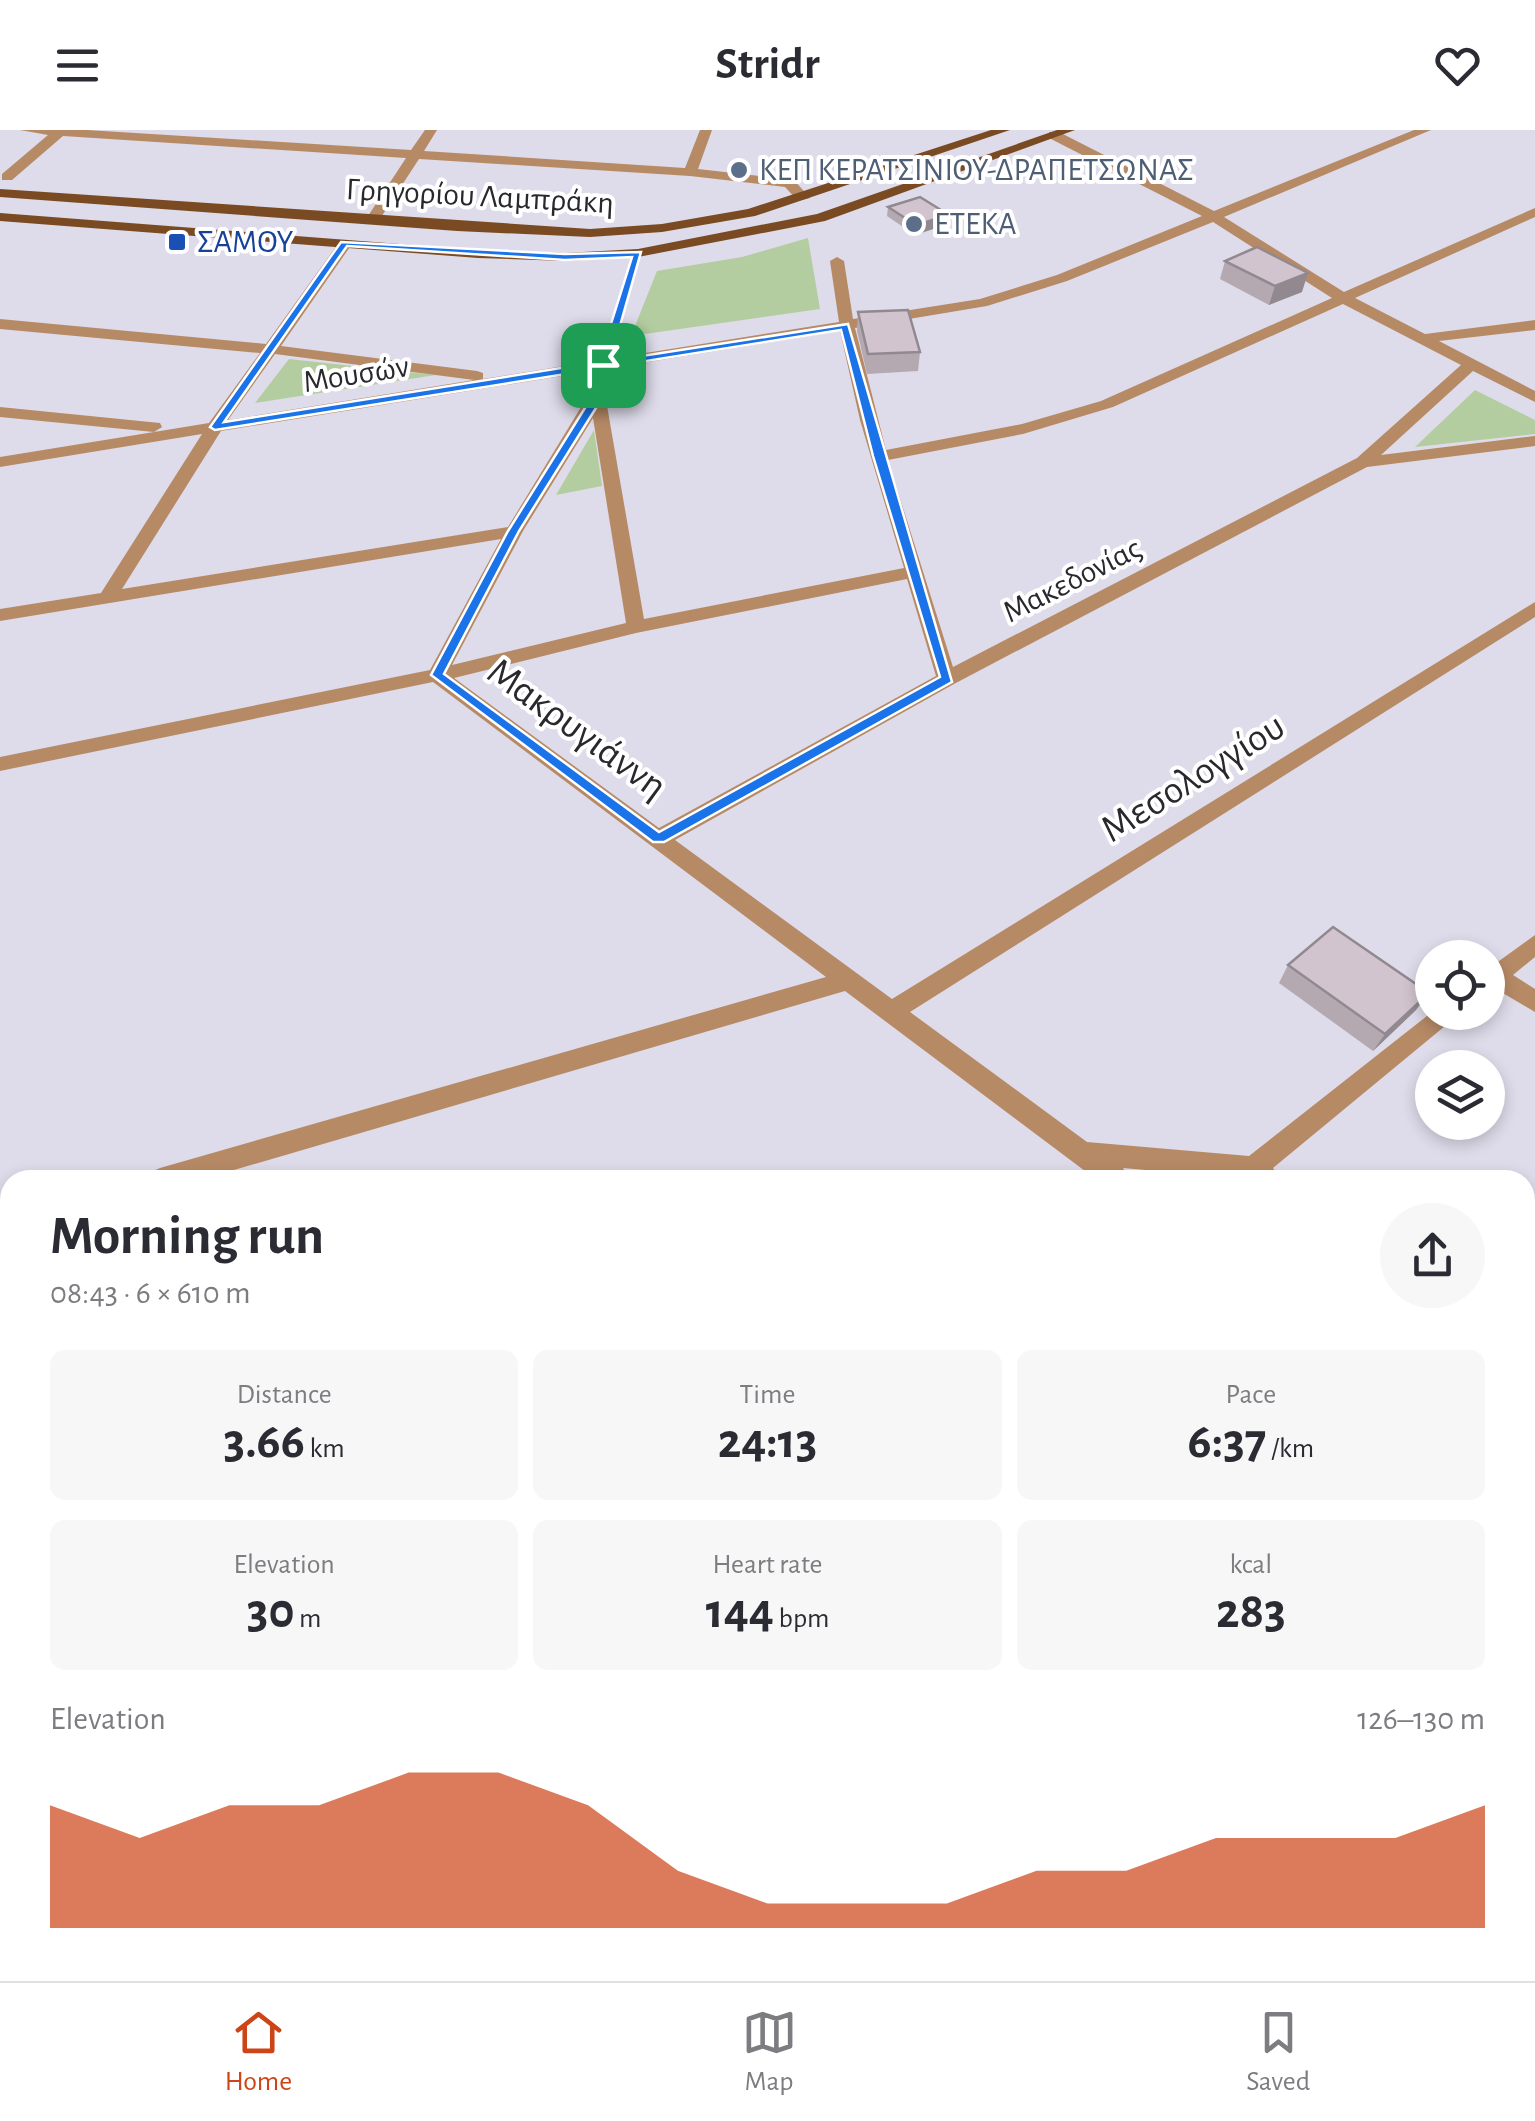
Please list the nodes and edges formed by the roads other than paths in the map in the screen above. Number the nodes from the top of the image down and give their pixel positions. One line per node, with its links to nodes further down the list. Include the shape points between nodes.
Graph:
1 (26, 130): 5 (street)
2 (431, 130): 8 (street)
3 (706, 130): 9 (street)
4 (1426, 130): 15 (street, Μουσών)
5 (61, 131): 8 (street); 10 (street)
6 (999, 131): 12 (main road, Γρηγορίου Λαμπράκη)
7 (1062, 132): 15 (street); 17 (main road, Γρηγορίου Λαμπράκη, via 820,218 638,254 565,257)
8 (416, 152): 9 (street); 16 (street)
9 (690, 172): 12 (street, via 789,183)
10 (6, 177)
11 (0, 193): 16 (main road, Γρηγορίου Λαμπράκη)
12 (804, 198): 16 (main road, Γρηγορίου Λαμπράκη, via 662,228 590,232)
13 (1535, 212): 19 (street)
14 (0, 217): 17 (main road, Γρηγορίου Λαμπράκη)
15 (1216, 217): 19 (street); 22 (street, Μουσών, via 998,298)
16 (373, 220)
17 (344, 244): 24 (street)
18 (838, 261): 22 (street)
19 (1343, 298): 23 (street); 34 (street, via 1058,422)
20 (0, 324): 24 (street)
21 (1535, 325): 23 (street)
22 (845, 326): 25 (street, Μουσών); 34 (street)
23 (1421, 338): 26 (street)
24 (271, 349): 27 (street); 31 (street)
25 (603, 365): 27 (street, Μουσών); 29 (street)
26 (1470, 365): 28 (street); 36 (street)
27 (508, 380): 31 (street, Μουσών)
28 (1535, 397)
29 (596, 400): 37 (street, Μακρυγιάννη); 42 (street)
30 (0, 412): 32 (street)
31 (215, 427): 32 (street, Μουσών); 39 (street)
32 (192, 431): 35 (street, Μουσών)
33 (1535, 441): 36 (street, Μακεδονίας)
34 (879, 456): 38 (street)
35 (0, 462)
36 (1363, 462): 44 (street, Μακεδονίας)
37 (514, 531): 39 (street); 43 (street, Μακρυγιάννη)
38 (916, 571): 42 (street); 44 (street)
39 (106, 598): 41 (street)
40 (1535, 608): 52 (street, Μεσολογγίου)
41 (0, 615)
42 (636, 627): 43 (street)
43 (437, 675): 45 (street); 46 (street, Μακρυγιάννη)
44 (947, 679): 46 (street, Μακεδονίας)
45 (0, 764)
46 (658, 839): 49 (street, Μακρυγιάννη)
47 (1535, 944): 48 (street)
48 (1505, 968)
49 (848, 980): 52 (street, Μακρυγιάννη); 55 (street)
50 (1505, 986): 51 (street)
51 (1535, 1002)
52 (891, 1012): 54 (street, Μακρυγιάννη)
53 (1428, 1030): 58 (street)
54 (1081, 1153): 56 (street, Μακρυγιάννη); 57 (street)
55 (194, 1170)
56 (1104, 1170)
57 (1209, 1170)
58 (1261, 1170)

